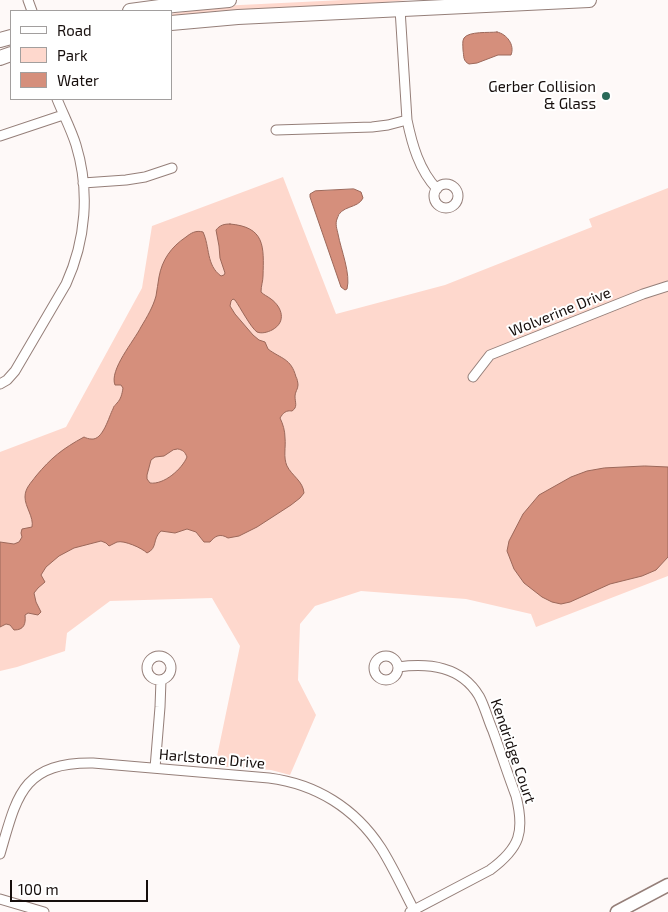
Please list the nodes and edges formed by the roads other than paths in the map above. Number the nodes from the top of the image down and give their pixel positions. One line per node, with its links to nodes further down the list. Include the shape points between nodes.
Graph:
1 (229, 0): 5 (main road)
2 (589, 0): 3 (main road)
3 (530, 1): 4 (main road)
4 (400, 9): 6 (main road); 9 (street)
5 (138, 10)
6 (172, 23)
7 (56, 100): 8 (street)
8 (63, 115): 11 (street); 13 (street, via 81,162)
9 (407, 120): 10 (street, via 372,127); 14 (street, via 420,164)
10 (276, 130)
11 (0, 136)
12 (172, 168): 13 (street, via 146,177)
13 (84, 182): 17 (street, via 84,215 73,269 15,371)
14 (437, 189)
15 (668, 286): 16 (street, Wolverine Drive, via 490,355)
16 (473, 378)
17 (0, 384)
18 (398, 667): 24 (street, Kendridge Court, via 428,665 445,669 458,674 474,689 483,704 516,796 521,824 517,841 499,863)
19 (161, 680): 20 (street)
20 (154, 768): 21 (street, Harlstone Drive, via 77,763 39,774 22,792 14,807); 24 (street, Harlstone Drive, via 282,780 318,791 357,819 374,838)
21 (0, 854)
22 (668, 885): 26 (street)
23 (0, 899): 25 (street)
24 (412, 911)
25 (44, 912)
26 (617, 912)

